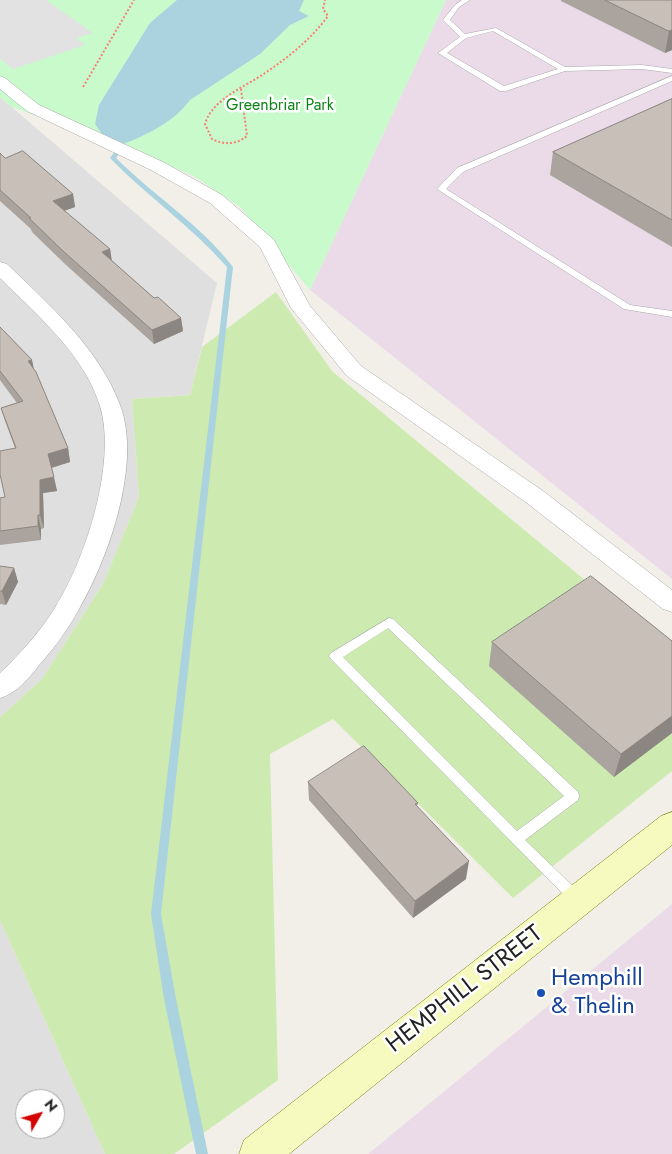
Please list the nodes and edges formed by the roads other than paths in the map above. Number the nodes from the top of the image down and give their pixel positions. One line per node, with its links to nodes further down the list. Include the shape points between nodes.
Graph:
1 (467, 0): 2 (lane, via 457,6 446,20)
2 (464, 36): 3 (lane, via 494,29); 3 (lane, via 442,53 503,88)
3 (564, 69): 4 (lane, via 642,67)
4 (672, 71)
5 (672, 78): 8 (lane, via 460,170 441,189 627,307)
6 (0, 81): 9 (street, via 33,108 157,166 216,199 268,244 301,308 354,371 535,497)
7 (0, 268): 10 (street, via 68,335 103,389 111,407 116,438 115,466 101,534 70,605 16,676)
8 (672, 314)
9 (672, 603)
10 (0, 688)
11 (672, 826): 13 (main road, HEMPHILL STREET)
12 (516, 839): 12 (lane, via 572,796 389,622 335,656); 13 (lane)
13 (578, 900): 14 (main road, HEMPHILL STREET)
14 (264, 1149)

